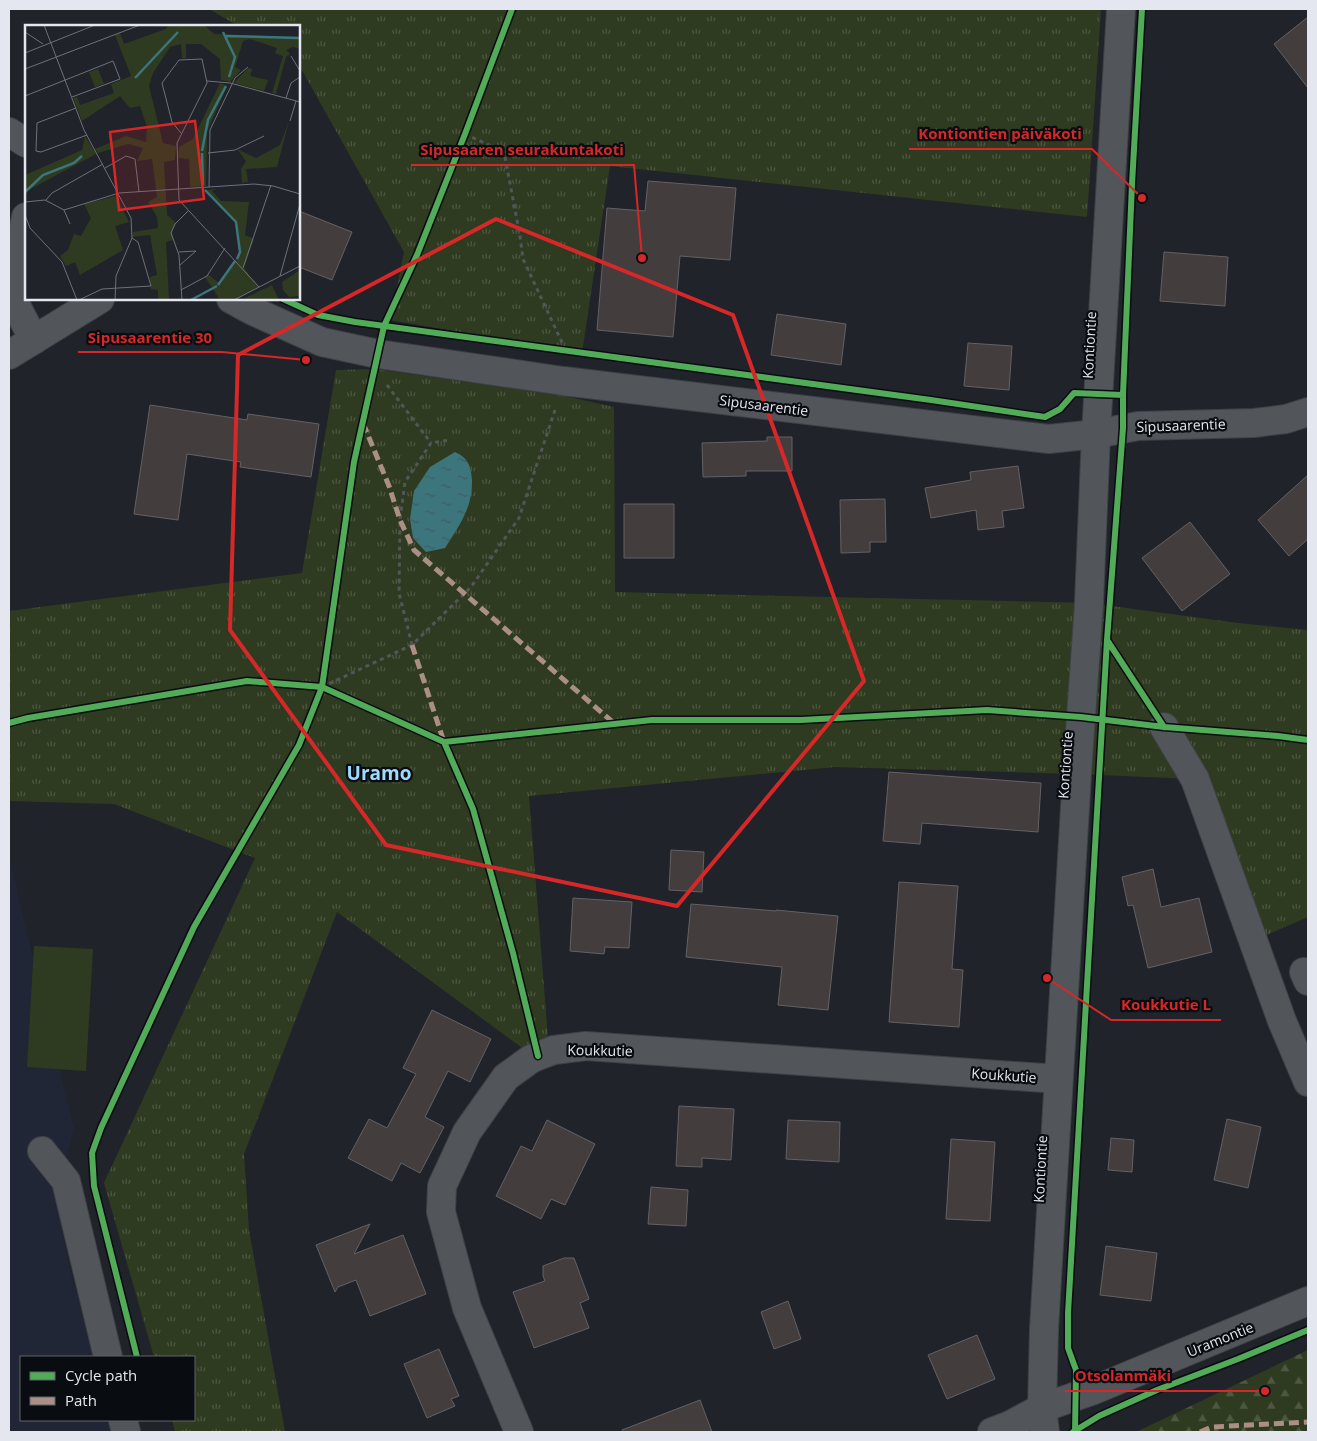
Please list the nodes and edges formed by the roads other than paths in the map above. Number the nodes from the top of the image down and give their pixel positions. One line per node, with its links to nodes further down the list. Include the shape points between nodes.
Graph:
1 (1121, 9): 10 (street, Kontiontie)
2 (9, 132): 3 (street)
3 (25, 143)
4 (25, 222): 7 (street, via 12,298)
5 (98, 300): 7 (street)
6 (233, 300): 10 (street, Sipusaarentie, via 322,342 376,361 1049,439)
7 (34, 340): 8 (street)
8 (9, 355)
9 (1308, 412): 10 (street, Sipusaarentie, via 1254,423 1138,426)
10 (1096, 434): 12 (street, Kontiontie, via 1090,603)
11 (1164, 727): 13 (street, via 1195,779 1282,1021)
12 (1058, 1079): 17 (street, Kontiontie, via 1044,1330); 18 (street, Koukkutie, via 586,1046 554,1050 532,1059 506,1077 466,1132 442,1186 441,1212 467,1308)
13 (1308, 1082)
14 (42, 1151): 16 (street, via 66,1181)
15 (1308, 1301): 17 (street, Uramontie, via 1094,1390)
16 (108, 1356)
17 (1043, 1420): 19 (street, Uramontie, via 1010,1425)
18 (519, 1432)
19 (992, 1432)

